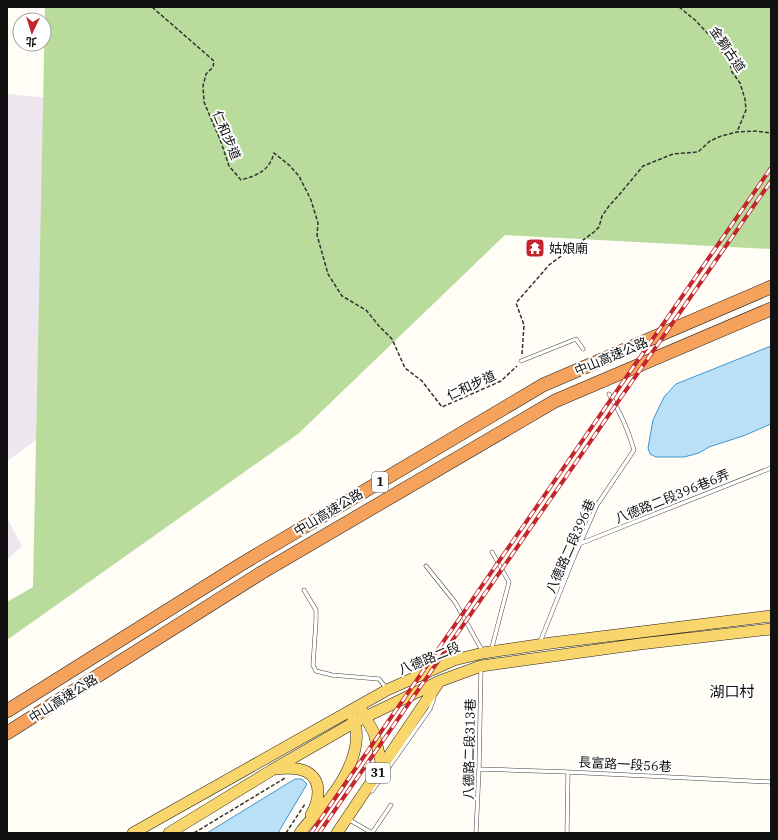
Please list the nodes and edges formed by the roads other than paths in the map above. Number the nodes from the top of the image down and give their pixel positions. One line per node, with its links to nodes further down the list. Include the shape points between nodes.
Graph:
1 (771, 287): 18 (highway, 中山高速公路 / 1, via 543,385 240,565)
2 (771, 309): 20 (highway, 中山高速公路 / 1, via 556,401 261,573)
3 (583, 349): 4 (lane, via 576,339)
4 (522, 361)
5 (609, 394): 7 (lane, 八德路二段396巷, via 628,428 634,450 597,505)
6 (771, 468): 7 (lane, 八德路二段396巷6弄)
7 (579, 544): 13 (lane, 八德路二段396巷)
8 (492, 552): 14 (lane, via 509,582)
9 (426, 566): 14 (lane, via 455,602)
10 (304, 590): 17 (lane, via 316,610 313,665 316,671 379,679)
11 (771, 616): 13 (main road, 八德路二段)
12 (771, 629): 15 (main road, 八德路二段)
13 (539, 645): 14 (main road, 八德路二段)
14 (487, 652): 17 (main road, 八德路二段, via 454,660)
15 (481, 666): 16 (main road, 八德路二段); 22 (lane, 八德路二段313巷)
16 (440, 681): 19 (main road, 八德路二段); 21 (main road, 31); 26 (lane, via 430,709)
17 (387, 690): 19 (main road, 八德路二段)
18 (7, 711)
19 (358, 714): 21 (main road, 31, via 374,733); 23 (main road, 八德路二段); 29 (main road, 31, via 353,755 345,774 331,797); 30 (main road, 八德路二段)
20 (7, 732)
21 (382, 766): 28 (main road, 31)
22 (479, 769): 24 (lane, 長富路一段56巷); 34 (lane, 八德路二段313巷)
23 (272, 770): 29 (main road, 31, via 306,771 314,778 318,787 318,798); 31 (main road, 八德路二段)
24 (568, 772): 25 (lane, 長富路一段56巷); 35 (lane)
25 (771, 782)
26 (368, 796)
27 (391, 806): 33 (lane)
28 (351, 818): 32 (main road, 31); 33 (lane)
29 (301, 832)
30 (133, 833)
31 (169, 833)
32 (337, 833)
33 (372, 833)
34 (476, 833)
35 (567, 833)

